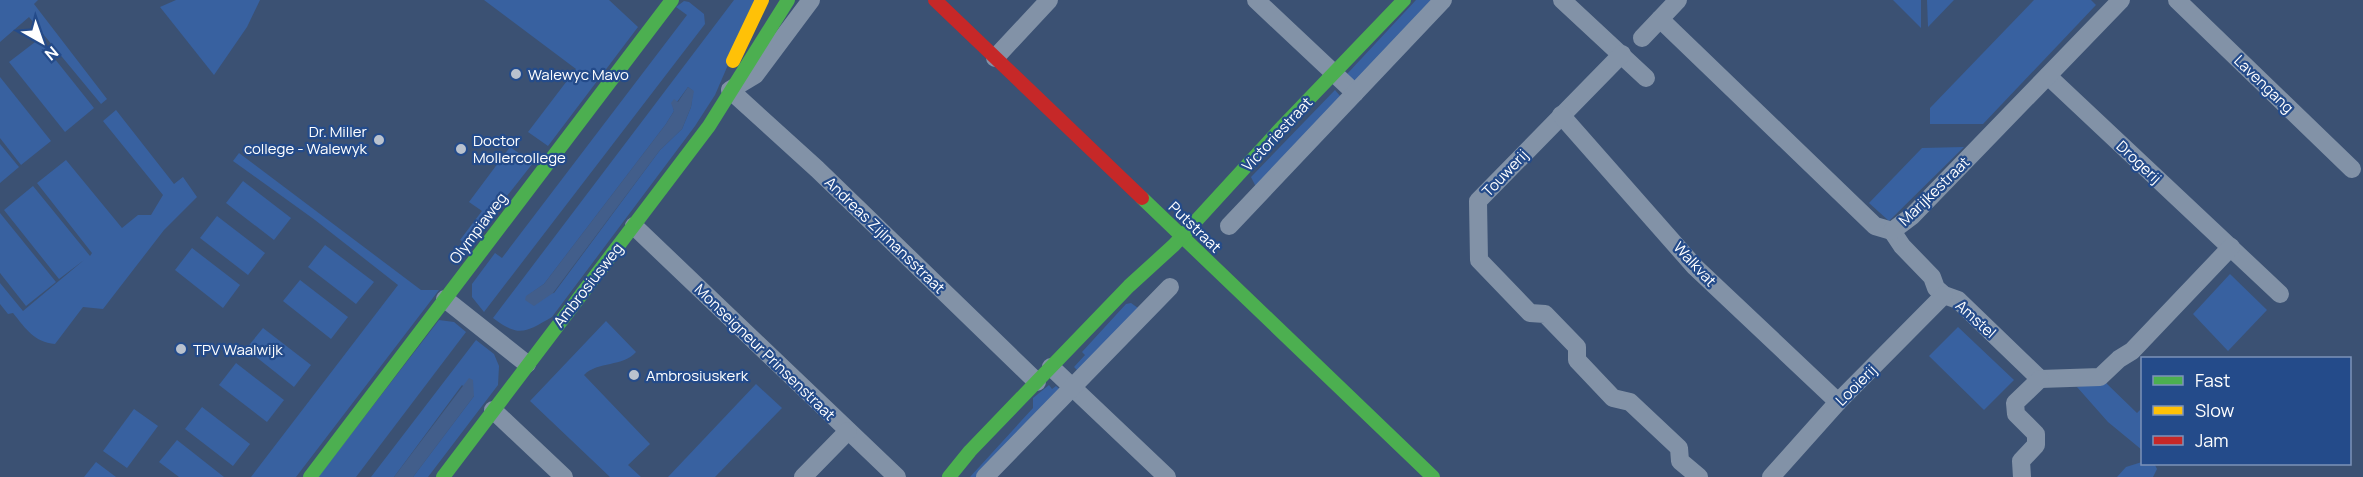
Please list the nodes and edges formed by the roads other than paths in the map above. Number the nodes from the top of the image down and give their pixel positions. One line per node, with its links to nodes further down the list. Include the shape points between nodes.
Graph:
1 (672, 0): 36 (street, Olympiaweg)
2 (762, 0): 22 (street, Ambrosiusweg, via 728,70)
3 (788, 0): 22 (street, Ambrosiusweg)
4 (935, 0): 17 (street, Putstraat)
5 (1049, 0): 17 (street)
6 (1256, 0): 18 (street)
7 (1404, 0): 18 (street, Victoriestraat)
8 (1443, 0): 21 (street, Victoriestraat)
9 (1562, 0): 16 (street)
10 (1678, 0): 14 (street)
11 (2121, 0): 19 (street, Marijkestraat)
12 (2177, 0): 24 (street, Lavengang)
13 (808, 1): 22 (street, Ambrosiusweg)
14 (1660, 19): 15 (street); 29 (street, Marijkestraat, via 1875,226)
15 (1642, 39)
16 (1622, 54): 20 (street); 23 (street, Touwerij)
17 (994, 57): 30 (street, Putstraat)
18 (1334, 74): 21 (street); 25 (street, Victoriestraat)
19 (2048, 76): 29 (street, Marijkestraat, via 1912,216); 31 (street, Drogerij)
20 (1646, 78)
21 (1355, 93): 26 (street, Victoriestraat)
22 (737, 96): 27 (street, Ambrosiusweg, via 709,126); 41 (street, Andreas Zijlmansstraat, via 817,168)
23 (1561, 115): 43 (street, Walkvat, via 1695,267); 55 (street, Touwerij, via 1478,201 1479,260 1530,314 1545,314 1577,347 1577,360 1613,398 1630,402 1679,448 1680,461)
24 (2352, 169)
25 (1222, 194): 26 (street, Victoriestraat); 30 (street, Victoriestraat)
26 (1260, 194): 28 (street, Victoriestraat)
27 (634, 226): 38 (street, Ambrosiusweg); 45 (street, Monseigneur Prinsenstraat)
28 (1229, 226)
29 (1892, 231): 35 (street, Amstel)
30 (1182, 238): 32 (street, Victoriestraat); 54 (street, Putstraat)
31 (2231, 248): 34 (street, Drogerij); 40 (street, via 2132,351 2100,377)
32 (1129, 286): 37 (street); 39 (street, Victoriestraat)
33 (1170, 287): 37 (street)
34 (2280, 294)
35 (1944, 295): 40 (street, Amstel, via 1958,300); 43 (street, Looierij)
36 (445, 299): 38 (street); 47 (street, Olympiaweg)
37 (1150, 307): 42 (street)
38 (527, 364): 44 (street, Ambrosiusweg)
39 (1051, 367): 41 (street, Victoriestraat); 42 (street)
40 (2040, 379): 57 (street, via 2015,403 2016,414 2036,434 2036,446 2021,461)
41 (1037, 382): 51 (street, Victoriestraat)
42 (1072, 387): 52 (street); 53 (street)
43 (1838, 402): 56 (street, Looierij)
44 (493, 410): 48 (street, Ambrosiusweg); 49 (street)
45 (848, 431): 46 (street); 50 (street, Monseigneur Prinsenstraat)
46 (811, 474)
47 (310, 477)
48 (443, 477)
49 (564, 477)
50 (897, 477)
51 (949, 477)
52 (985, 477)
53 (1167, 477)
54 (1433, 477)
55 (1699, 477)
56 (1771, 477)
57 (2022, 477)

